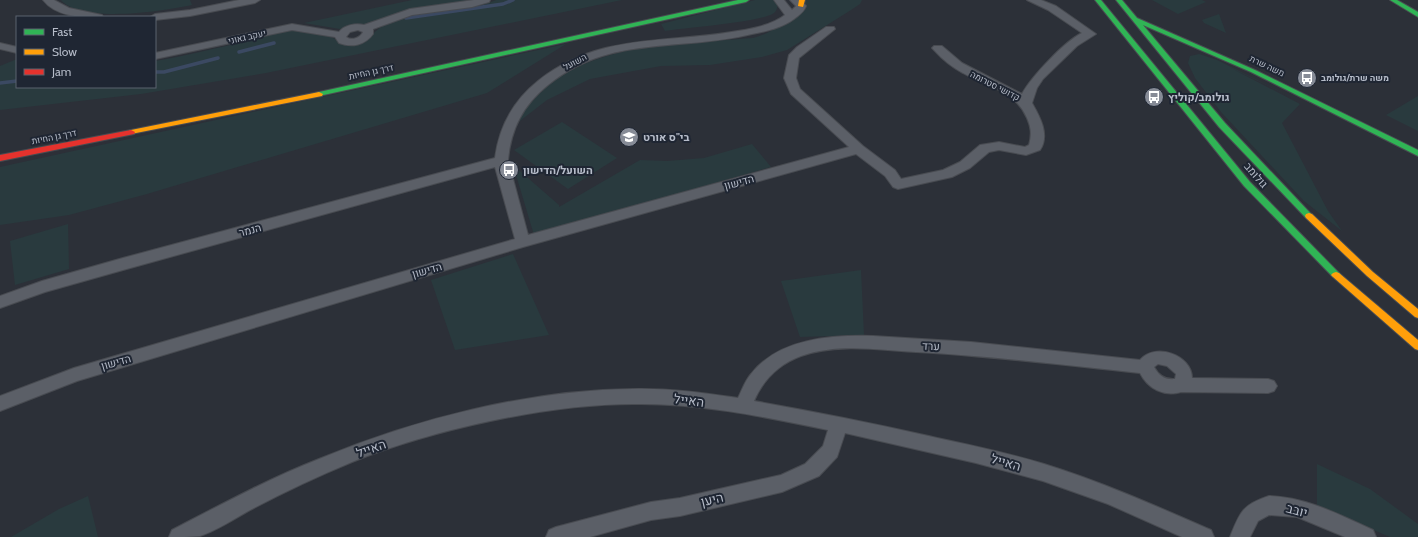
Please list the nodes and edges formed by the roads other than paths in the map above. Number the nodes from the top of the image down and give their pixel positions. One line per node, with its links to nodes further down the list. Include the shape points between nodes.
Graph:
1 (48, 0): 16 (street, via 66,10)
2 (255, 0): 17 (street)
3 (485, 0): 29 (street, יעקב גאוני, via 410,12 366,28 346,30 340,35 292,27)
4 (709, 0): 18 (main road)
5 (746, 0): 34 (main road, דרך גן החיות, via 258,107)
6 (780, 0): 20 (street, via 790,15)
7 (1032, 0): 31 (street, via 1052,8 1090,34 1081,36 1043,70 1028,93)
8 (1088, 0): 12 (main road)
9 (1393, 0): 15 (main road)
10 (1407, 0): 14 (main road)
11 (799, 2): 20 (street, השועל, via 798,11)
12 (1103, 2): 13 (main road); 19 (main road, משה שרת); 39 (main road, גולומב, via 1247,184 1273,213 1331,271)
13 (1121, 3): 19 (main road, גולומב); 23 (main road)
14 (1418, 7)
15 (1418, 15)
16 (93, 16)
17 (156, 17)
18 (625, 17)
19 (1135, 19): 22 (main road, משה שרת); 24 (main road, גולומב)
20 (784, 22): 35 (street, השועל, via 715,38 626,46 594,53 574,61 539,86 517,109 506,130)
21 (830, 29): 32 (street, via 801,48 793,57 790,78 795,91)
22 (1180, 38): 24 (main road, via 1162,38); 33 (main road, משה שרת, via 1313,100)
23 (1204, 39)
24 (1155, 45): 38 (main road, גולומב, via 1237,141 1296,204 1360,265)
25 (0, 46): 27 (street)
26 (938, 48): 31 (street, קדושי סטרומה, via 960,67)
27 (16, 50)
28 (1235, 52): 30 (main road, משה שרת)
29 (156, 56)
30 (1275, 71)
31 (1026, 102): 32 (street, קדושי סטרומה, via 1038,128 1035,147 1026,151 999,146 985,148 965,165 947,174 898,184 890,173)
32 (858, 149): 36 (street, הדישון)
33 (1418, 153)
34 (0, 158)
35 (501, 161): 36 (street, השועל); 37 (street, הנמר, via 116,266)
36 (523, 242): 43 (street, הדישון, via 74,375)
37 (0, 302)
38 (1418, 314)
39 (1418, 346)
40 (1146, 367): 41 (street, via 1147,373 1158,383 1169,387); 41 (street, via 1155,357 1173,361 1185,375); 44 (street, ערד, via 953,347 867,343 830,345 806,348 782,358 765,369 756,380)
41 (1181, 385): 42 (street)
42 (1268, 386)
43 (0, 404)
44 (743, 407): 45 (street, האייל); 46 (street, האייל, via 677,398 612,397 470,420 401,438 350,456 260,495)
45 (838, 424): 47 (street, היען, via 831,451 812,470 782,483 680,507 650,511); 48 (street, האייל, via 978,455 1060,478)
46 (179, 537)
47 (556, 537)
48 (1204, 537)
49 (1240, 537): 50 (street, יובב, via 1247,520 1258,509 1278,505 1304,510)
50 (1366, 537)

